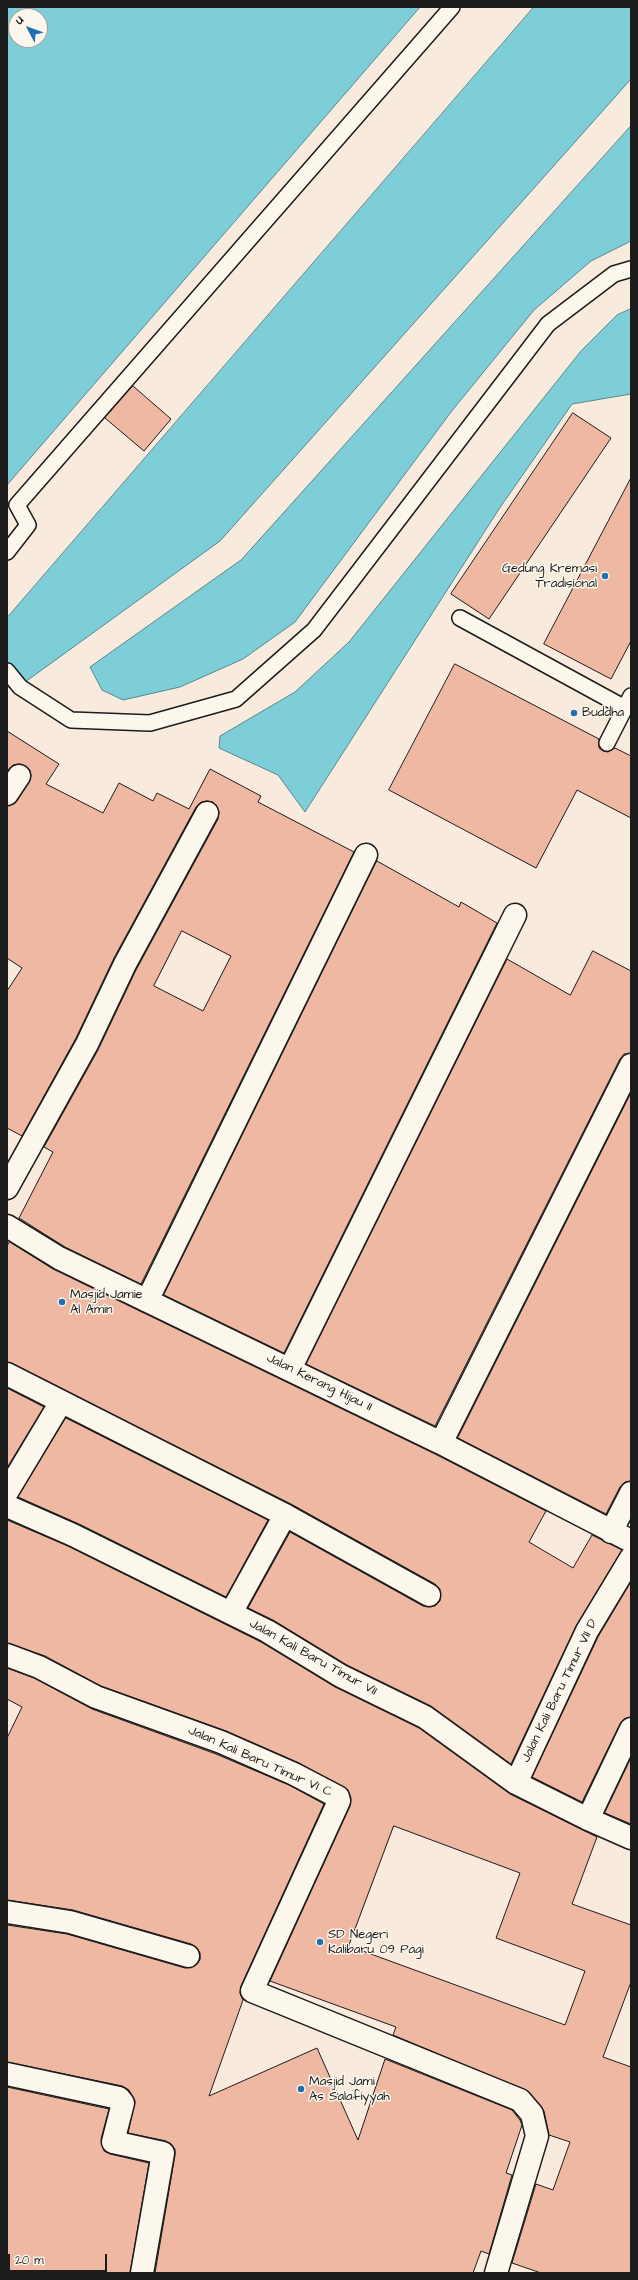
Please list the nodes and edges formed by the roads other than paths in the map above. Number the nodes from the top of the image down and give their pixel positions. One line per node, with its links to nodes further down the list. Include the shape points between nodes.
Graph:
1 (452, 7): 3 (lane, via 17,505 28,525)
2 (631, 269): 5 (lane, via 614,274 548,324 314,630 236,699 150,723 71,720 20,687)
3 (7, 552)
4 (460, 618): 6 (lane)
5 (7, 671)
6 (628, 702): 7 (lane)
7 (607, 743)
8 (19, 776): 9 (street)
9 (7, 794)
10 (207, 813): 14 (street, via 125,964 87,1044)
11 (366, 855): 16 (street)
12 (515, 915): 17 (street)
13 (631, 1065): 20 (street)
14 (7, 1188)
15 (7, 1226): 16 (street, Jalan Kerang Hijau II, via 59,1258)
16 (148, 1301): 17 (street, Jalan Kerang Hijau II)
17 (290, 1369): 20 (street, Jalan Kerang Hijau II)
18 (7, 1374): 19 (street)
19 (61, 1402): 21 (street); 24 (street)
20 (441, 1443): 25 (street, Jalan Kerang Hijau II)
21 (7, 1492)
22 (631, 1493): 25 (street)
23 (7, 1506): 29 (street, Jalan Kali Baru Timur VII, via 73,1535)
24 (284, 1515): 28 (street); 29 (street)
25 (611, 1532): 26 (street, Jalan Kerang Hijau II)
26 (631, 1541)
27 (631, 1558): 32 (street, Jalan Kali Baru Timur VII D, via 586,1631)
28 (428, 1595)
29 (231, 1613): 32 (street, Jalan Kali Baru Timur VII, via 267,1631 341,1676 424,1717)
30 (7, 1655): 39 (street, Jalan Kali Baru Timur VI C, via 40,1667 96,1697 221,1742 294,1774 338,1797 339,1801 252,1991 520,2100 532,2114 537,2136)
31 (631, 1729): 33 (street)
32 (516, 1783): 33 (street, Jalan Kali Baru Timur VII)
33 (588, 1819): 34 (street, Jalan Kali Baru Timur VII)
34 (631, 1838)
35 (7, 1912): 36 (street, via 70,1922)
36 (188, 1956)
37 (7, 2074): 38 (street, via 121,2099 123,2103 113,2142 163,2153)
38 (142, 2273)
39 (496, 2273)

